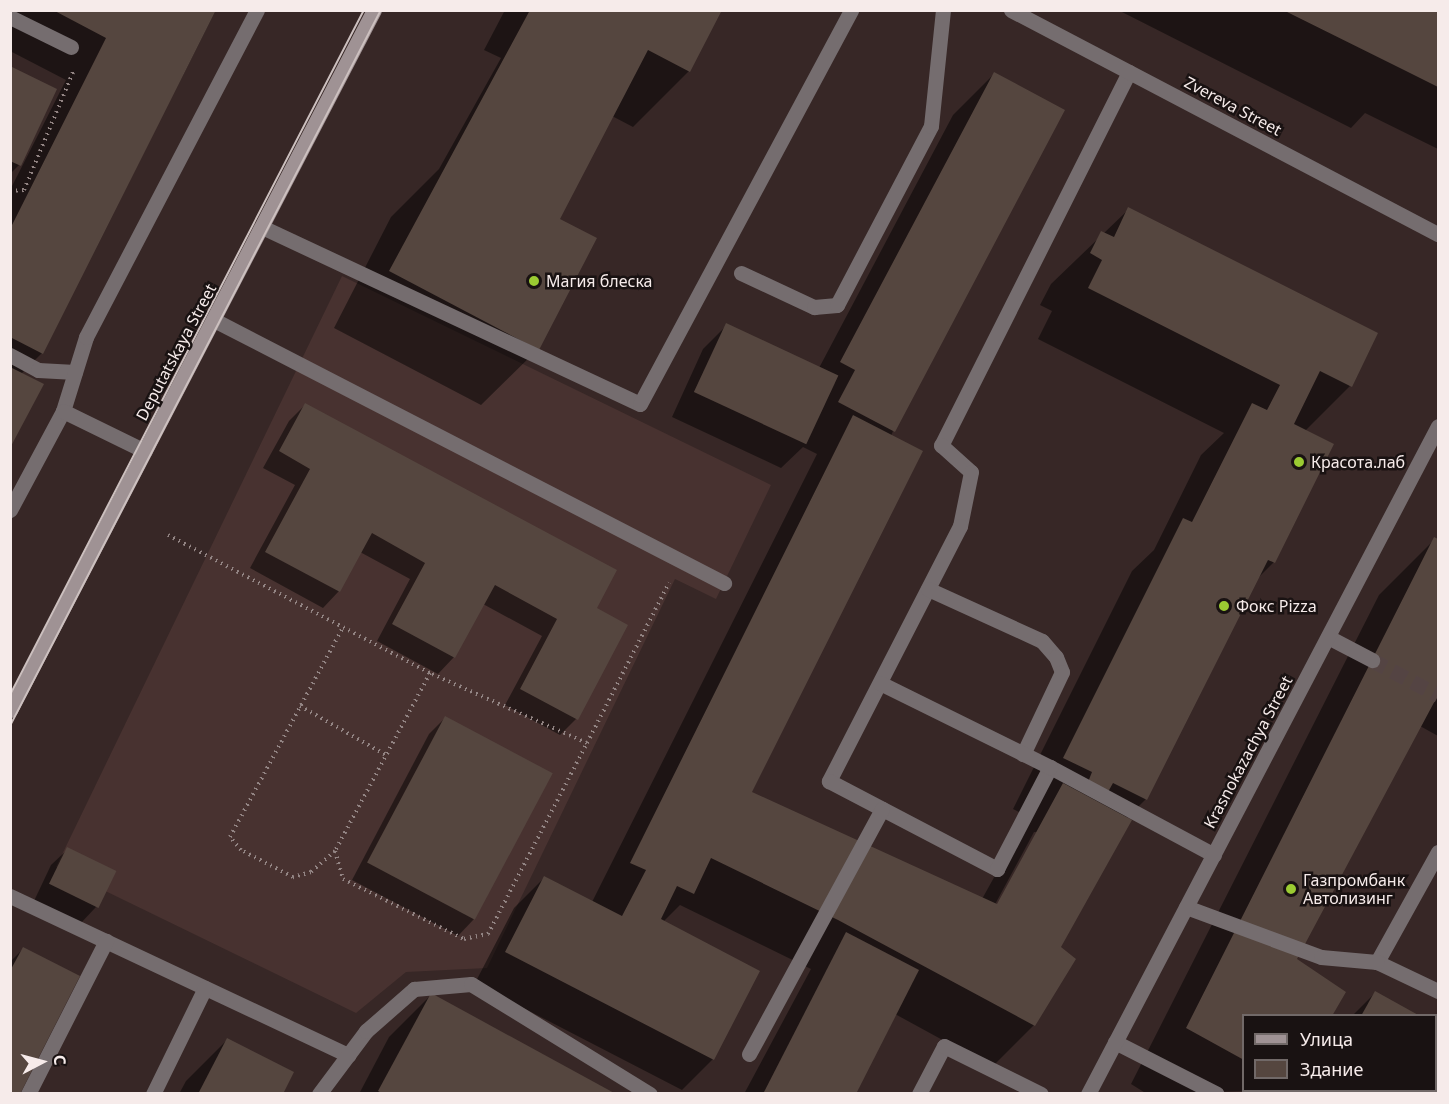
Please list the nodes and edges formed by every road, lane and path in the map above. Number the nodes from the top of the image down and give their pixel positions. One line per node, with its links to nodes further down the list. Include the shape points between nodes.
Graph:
1 (257, 10): 15 (street, via 86,337)
2 (374, 10): 10 (main road, Deputatskaya Street)
3 (851, 10): 10 (street, via 640,404)
4 (942, 10): 12 (street, via 931,126 837,304 814,307)
5 (1011, 10): 8 (street, Zvereva Street)
6 (10, 17): 7 (street)
7 (71, 47): 9 (path, via 82,51 24,190)
8 (1129, 72): 11 (street, Zvereva Street); 23 (street, via 940,445 971,472 960,526)
9 (10, 192)
10 (262, 226): 13 (main road, Deputatskaya Street)
11 (1438, 234)
12 (741, 273)
13 (214, 320): 18 (main road, Deputatskaya Street); 21 (street)
14 (10, 355): 15 (street, via 38,370)
15 (75, 372): 16 (street)
16 (63, 411): 18 (street); 19 (street)
17 (1438, 426): 25 (street, Krasnokazachya Street)
18 (145, 452): 30 (main road, Deputatskaya Street)
19 (10, 510)
20 (168, 535): 24 (path)
21 (681, 561): 22 (street); 31 (path)
22 (724, 583)
23 (928, 589): 28 (street); 32 (street, via 1042,641 1056,657 1062,672)
24 (343, 627): 27 (path); 29 (path)
25 (1328, 637): 26 (street); 38 (street, Krasnokazachya Street)
26 (1372, 660)
27 (430, 673): 31 (path); 33 (path)
28 (880, 683): 32 (street); 35 (street, via 829,781)
29 (300, 706): 33 (path); 36 (path, via 230,837 241,850 293,877 311,872)
30 (10, 710)
31 (587, 743): 36 (path, via 488,934 464,939 343,879)
32 (1023, 754): 34 (street)
33 (386, 755): 36 (path)
34 (1050, 767): 35 (street, via 997,869); 38 (street)
35 (882, 808): 46 (street)
36 (335, 851)
37 (1438, 852): 42 (street)
38 (1214, 855): 40 (street, Krasnokazachya Street)
39 (10, 896): 41 (street)
40 (1186, 907): 42 (street, via 1321,957); 45 (street, Krasnokazachya Street)
41 (106, 941): 43 (street); 48 (street)
42 (1377, 962): 44 (street)
43 (205, 988): 47 (street); 49 (street)
44 (1438, 991)
45 (1115, 1042): 54 (street, Krasnokazachya Street); 55 (street)
46 (749, 1054)
47 (348, 1055): 50 (street); 51 (street, via 366,1031 414,989 471,984)
48 (28, 1094)
49 (153, 1094)
50 (319, 1094)
51 (651, 1094)
52 (919, 1094): 53 (street, via 944,1046)
53 (1041, 1094)
54 (1088, 1094)
55 (1217, 1094)

